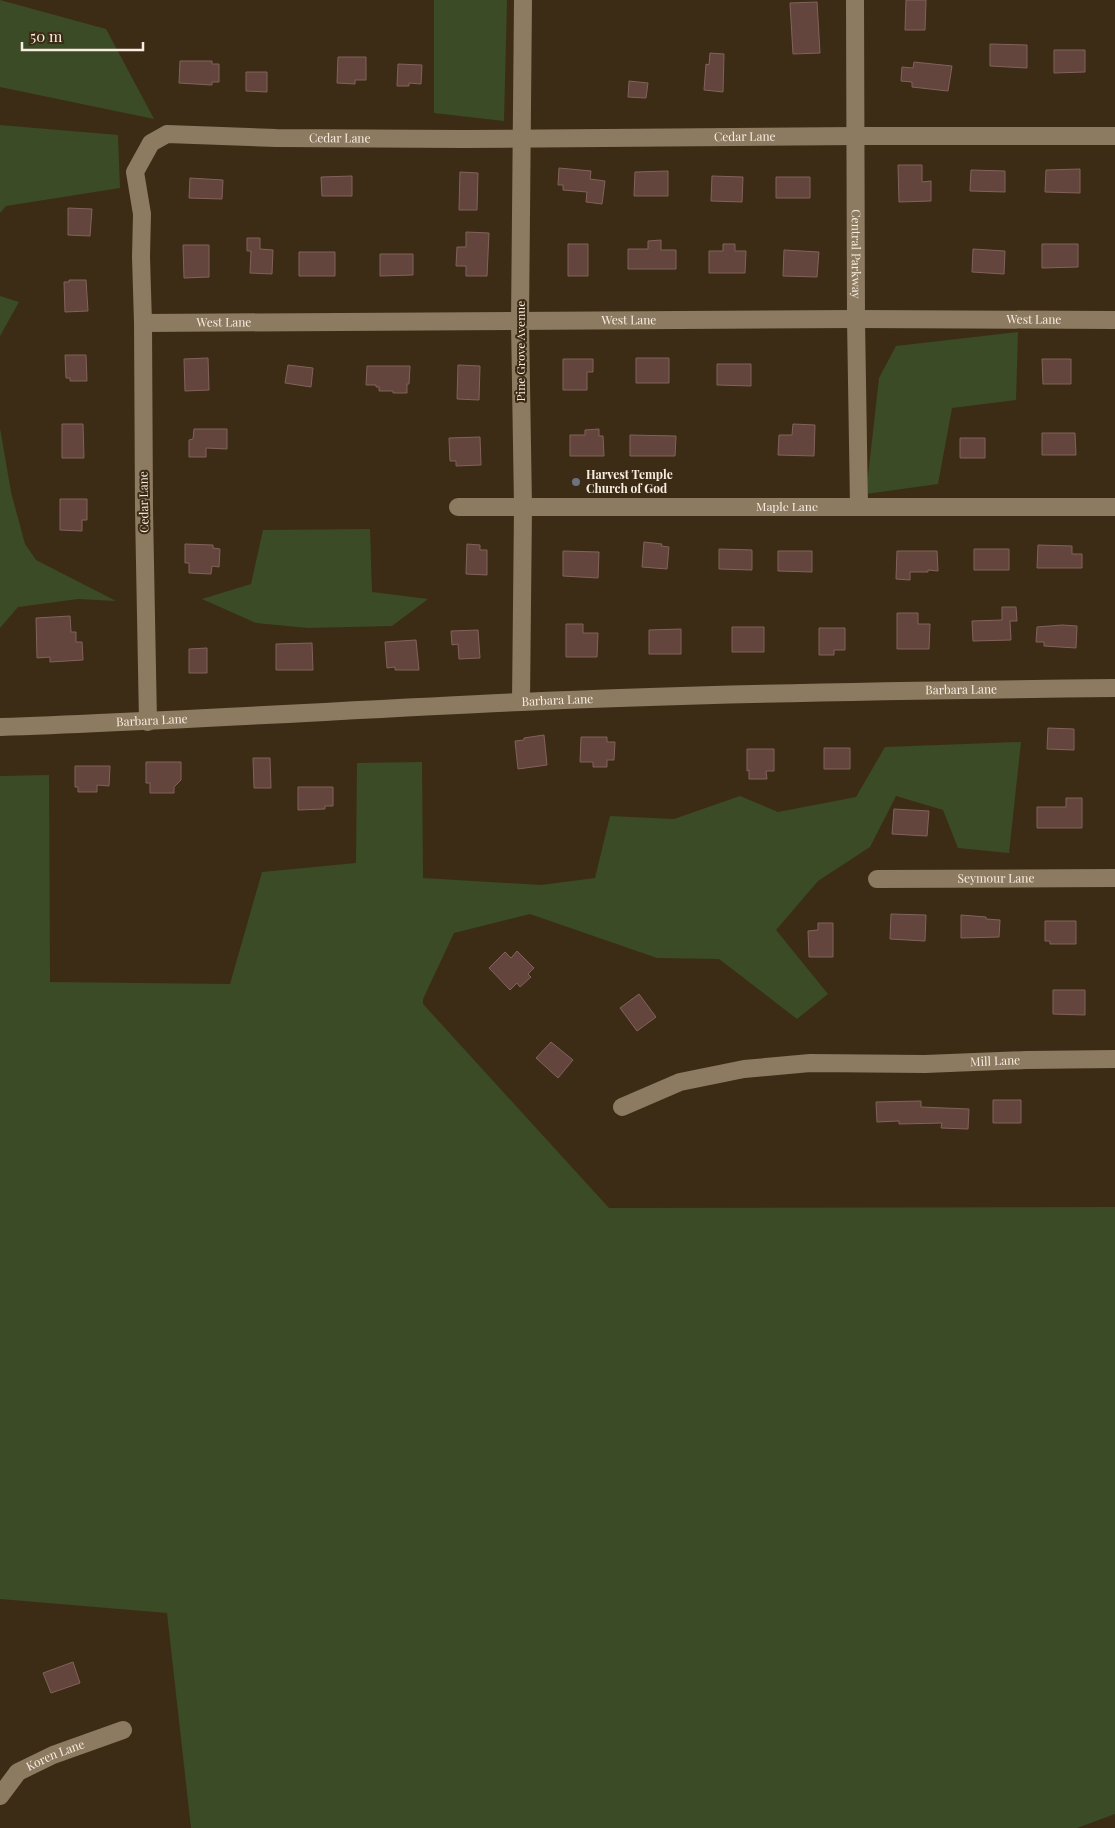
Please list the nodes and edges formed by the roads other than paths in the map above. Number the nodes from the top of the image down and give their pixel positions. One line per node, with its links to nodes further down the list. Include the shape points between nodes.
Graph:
1 (522, 0): 5 (street, Pine Grove Avenue)
2 (854, 0): 3 (street, Central Parkway)
3 (856, 136): 4 (street, Cedar Lane); 5 (street, Cedar Lane); 6 (street, Central Parkway)
4 (1115, 136)
5 (523, 138): 8 (street, Pine Grove Avenue); 9 (street, Cedar Lane, via 276,138 167,134 151,143 136,172 142,214)
6 (856, 319): 7 (street, West Lane); 8 (street, West Lane); 12 (street, Central Parkway)
7 (1115, 320)
8 (520, 322): 9 (street, West Lane); 11 (street, Pine Grove Avenue)
9 (144, 323): 16 (street, Cedar Lane)
10 (458, 507): 11 (street, Maple Lane)
11 (523, 507): 12 (street, Maple Lane); 15 (street, Pine Grove Avenue)
12 (859, 507): 13 (street, Maple Lane)
13 (1115, 507)
14 (1115, 688): 15 (street, Barbara Lane, via 875,691)
15 (522, 702): 16 (street, Barbara Lane)
16 (148, 722): 17 (street, Barbara Lane)
17 (0, 727)
18 (1115, 878): 19 (street, Seymour Lane)
19 (877, 879)
20 (1115, 1060): 21 (street, Mill Lane, via 810,1063 744,1069 680,1082)
21 (622, 1107)
22 (123, 1730): 23 (street, Koren Lane, via 52,1755 18,1772)
23 (0, 1796)

